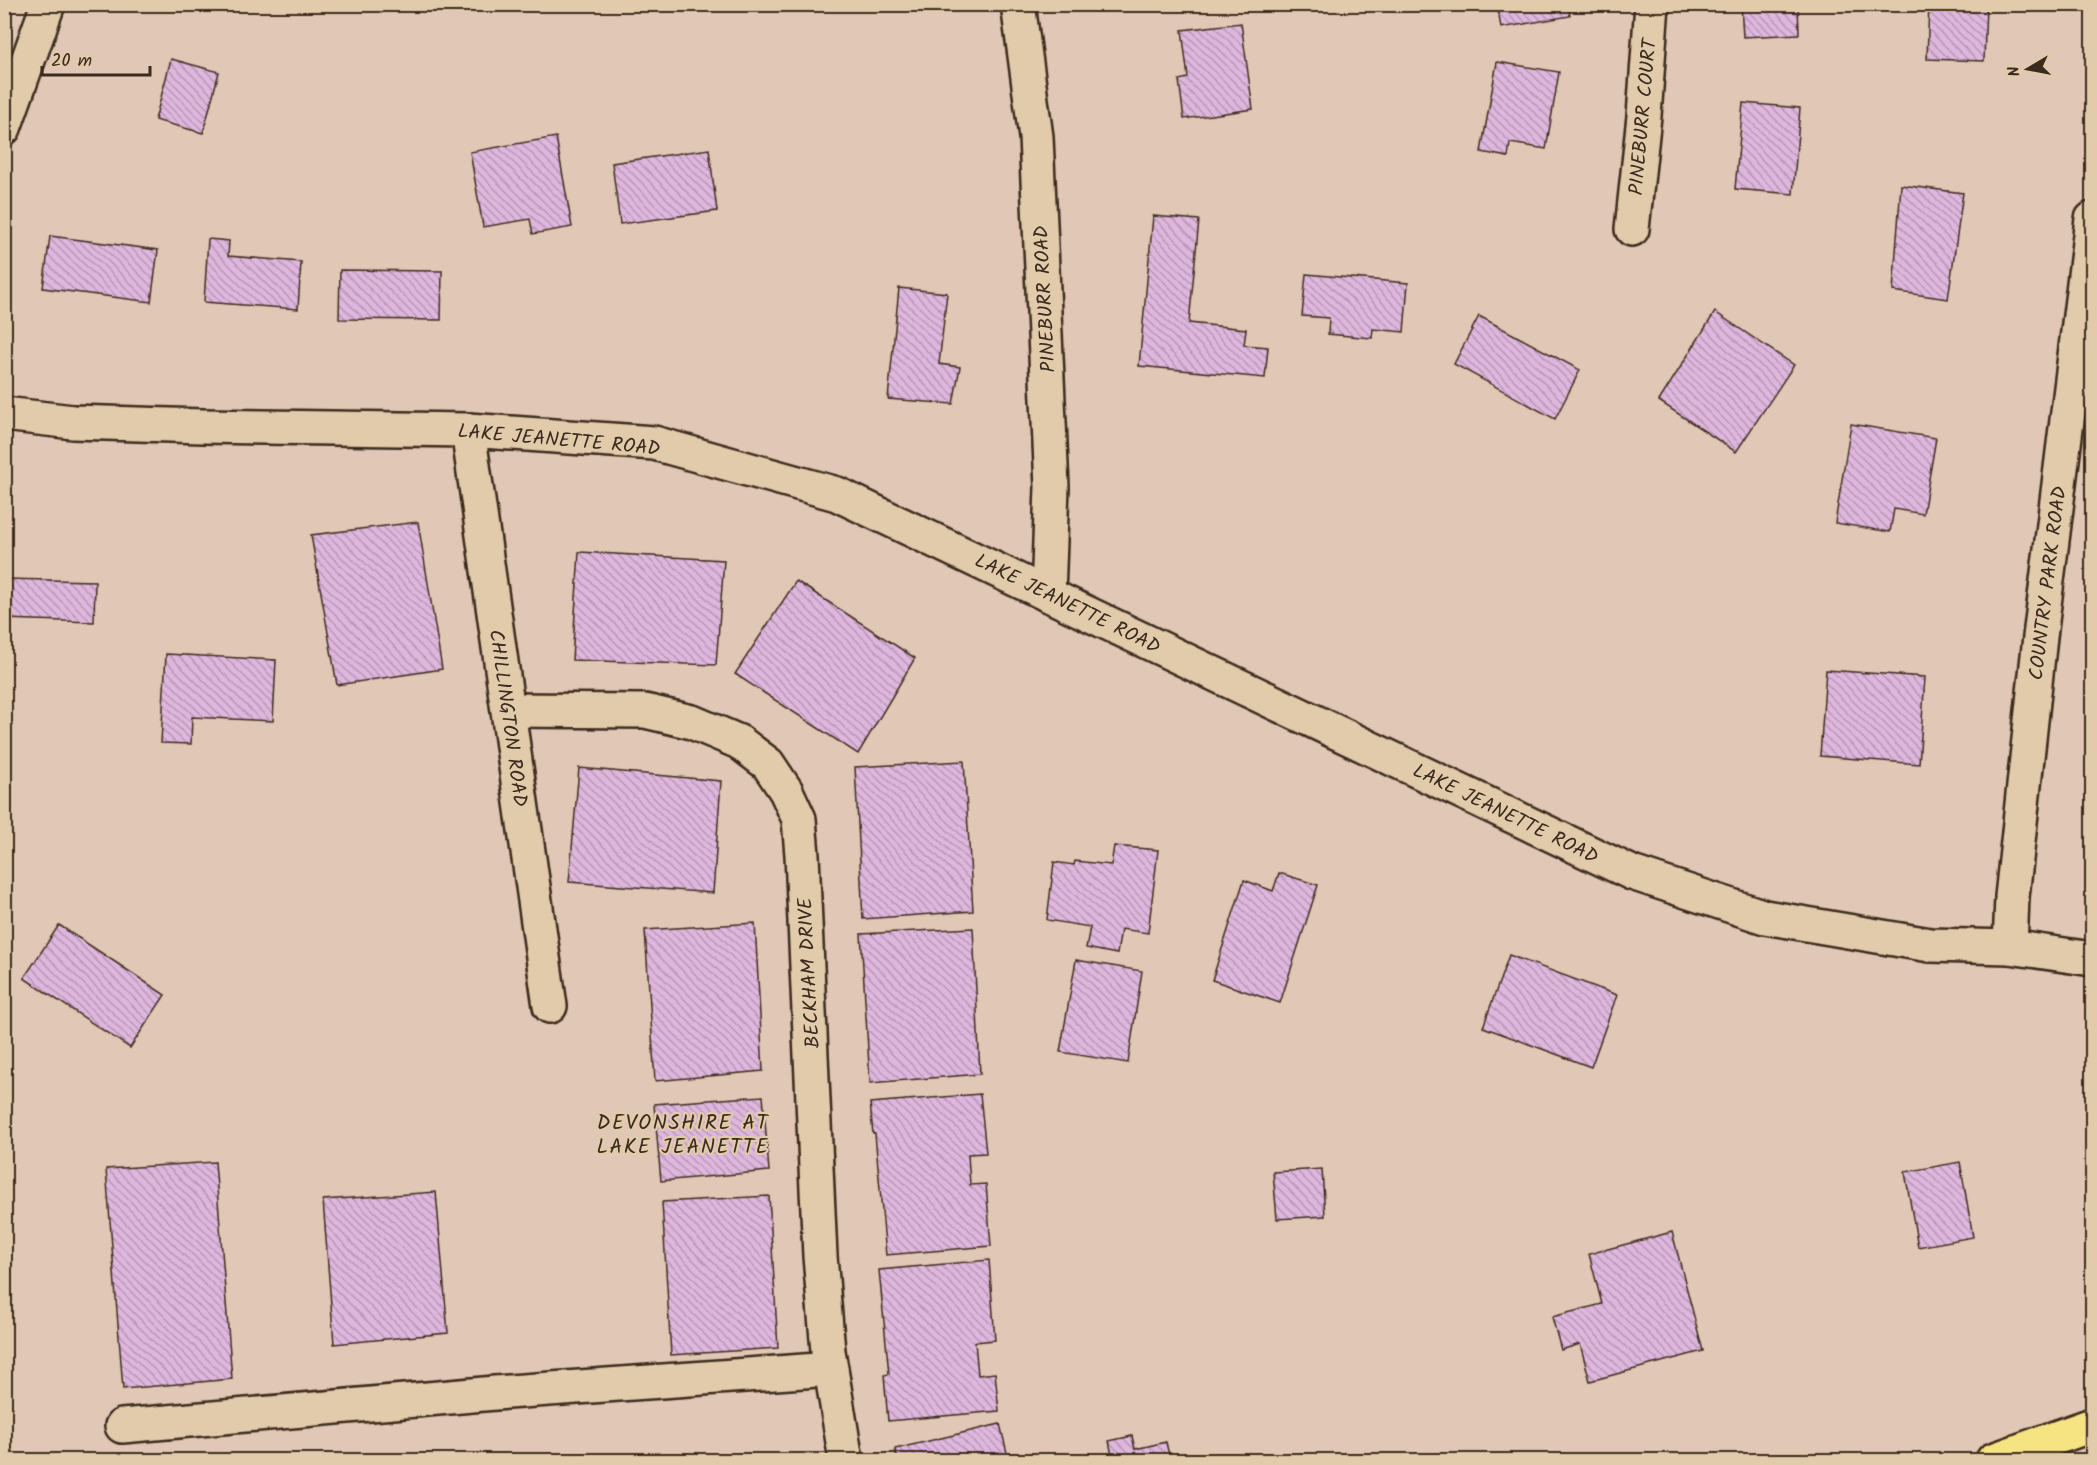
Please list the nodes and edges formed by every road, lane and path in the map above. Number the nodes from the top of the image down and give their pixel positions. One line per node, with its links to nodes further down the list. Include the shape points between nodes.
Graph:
1 (48, 4): 4 (street)
2 (1018, 4): 10 (street, PINEBURR ROAD, via 1036,137 1052,487)
3 (1652, 4): 6 (street, PINEBURR COURT)
4 (4, 128)
5 (2092, 219): 7 (street, COUNTRY PARK ROAD)
6 (1632, 229)
7 (2090, 262): 12 (street, COUNTRY PARK ROAD, via 2038,649)
8 (4, 414): 9 (street, LAKE JEANETTE ROAD, via 73,422)
9 (468, 430): 10 (street, LAKE JEANETTE ROAD, via 654,443 837,494); 11 (street, CHILLINGTON ROAD)
10 (1048, 595): 12 (street, LAKE JEANETTE ROAD, via 1632,873 1765,917 1930,945)
11 (508, 710): 14 (street, CHILLINGTON ROAD); 15 (street, BECKHAM DRIVE, via 645,711 692,722 739,742 768,764 786,791 799,819 802,855 820,1256)
12 (2010, 948): 13 (street, LAKE JEANETTE ROAD)
13 (2092, 959)
14 (550, 1006)
15 (831, 1369): 17 (street, via 495,1393); 18 (street, BECKHAM DRIVE)
16 (2092, 1425): 19 (main road)
17 (122, 1426)
18 (846, 1461)
19 (1993, 1461)

